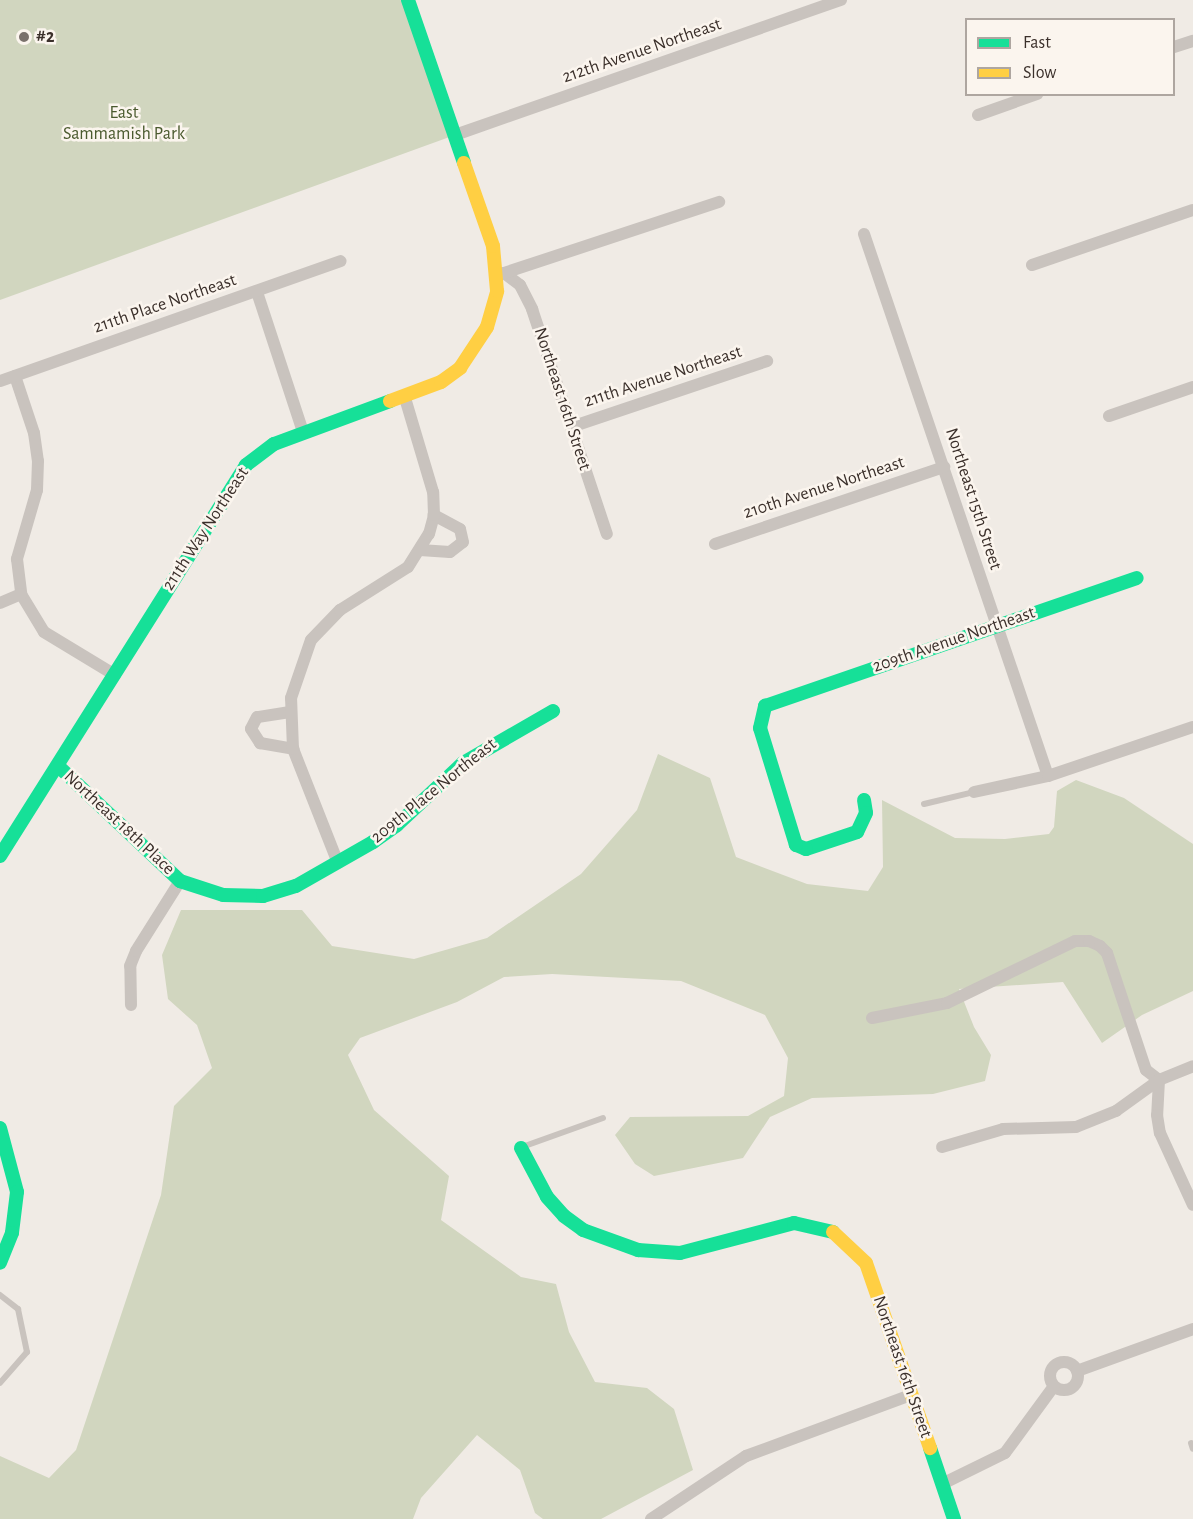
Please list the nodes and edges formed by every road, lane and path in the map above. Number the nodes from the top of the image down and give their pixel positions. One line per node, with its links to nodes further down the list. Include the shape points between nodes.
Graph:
1 (408, 0): 7 (street, Northeast 16th Street)
2 (841, 0): 7 (street, 212th Avenue Northeast)
3 (1193, 41): 4 (street)
4 (1175, 46)
5 (1031, 96): 6 (street)
6 (978, 115)
7 (455, 135): 13 (street, Northeast 16th Street)
8 (719, 202): 13 (street)
9 (1193, 210): 12 (street)
10 (864, 234): 23 (street, Northeast 15th Street)
11 (341, 261): 14 (street, 211th Place Northeast)
12 (1032, 265)
13 (500, 272): 19 (street, 211th Way Northeast, via 493,310 477,348 441,382); 21 (street, Northeast 16th Street, via 525,291)
14 (257, 292): 16 (street, 211th Place Northeast); 22 (street)
15 (767, 361): 21 (street, 211th Avenue Northeast)
16 (15, 376): 17 (street, 211th Place Northeast); 29 (street, via 34,433 38,461 37,490 17,559)
17 (0, 381)
18 (1193, 387): 20 (street)
19 (405, 398): 22 (street, 211th Way Northeast); 24 (street, via 429,471)
20 (1109, 416)
21 (571, 427): 25 (street, Northeast 16th Street)
22 (303, 432): 32 (street, 211th Way Northeast, via 264,450 234,479)
23 (944, 467): 26 (street, 210th Avenue Northeast); 31 (street, Northeast 15th Street)
24 (434, 514): 27 (street); 27 (street, via 460,529 463,542 450,552)
25 (607, 534)
26 (715, 544)
27 (420, 550): 34 (street, via 408,567 340,610 311,640 300,665)
28 (1137, 578): 31 (street, 209th Avenue Northeast)
29 (21, 594): 30 (street); 32 (street, via 44,632)
30 (0, 603)
31 (996, 626): 38 (street, Northeast 15th Street); 40 (street, 209th Avenue Northeast, via 772,703 762,711 760,728 796,845 806,849 857,832 866,813)
32 (115, 675): 37 (street, 211th Way Northeast)
33 (553, 711): 43 (street, 209th Place Northeast, via 497,740 442,782 397,825)
34 (290, 712): 36 (street); 36 (street, via 257,717 251,729 260,742)
35 (1193, 727): 38 (street)
36 (293, 749): 43 (street)
37 (58, 766): 42 (street, 211th Way Northeast); 44 (street, Northeast 18th Place)
38 (1048, 776): 39 (street)
39 (974, 792): 41 (lane)
40 (864, 800)
41 (924, 804)
42 (0, 856)
43 (338, 863): 44 (street, 209th Place Northeast, via 297,886 263,896 223,895)
44 (180, 881): 45 (street, via 130,966)
45 (131, 1005)
46 (872, 1018): 48 (street, via 947,1003 1075,941 1089,941 1107,953 1137,1048 1146,1070)
47 (1193, 1066): 48 (street)
48 (1158, 1080): 51 (street, via 1116,1112 1076,1127 1004,1129); 53 (street, via 1160,1133)
49 (603, 1118): 52 (lane)
50 (0, 1128): 54 (street, via 12,1168 16,1214)
51 (942, 1147)
52 (521, 1148): 60 (street, Northeast 16th Street, via 547,1197 564,1216 583,1230 638,1250 680,1253 794,1223 829,1229 857,1250 866,1263)
53 (1193, 1205)
54 (0, 1263)
55 (0, 1295): 58 (lane, via 18,1309 27,1352)
56 (1193, 1329): 57 (street)
57 (1077, 1371): 59 (street, via 1078,1380 1072,1388); 59 (street, via 1067,1362 1058,1363 1050,1374)
58 (0, 1383)
59 (1054, 1386): 61 (street, via 1005,1453)
60 (911, 1395): 61 (street, Northeast 16th Street); 62 (street, via 746,1456)
61 (942, 1484): 63 (street, Northeast 16th Street)
62 (651, 1519)
63 (954, 1519)

